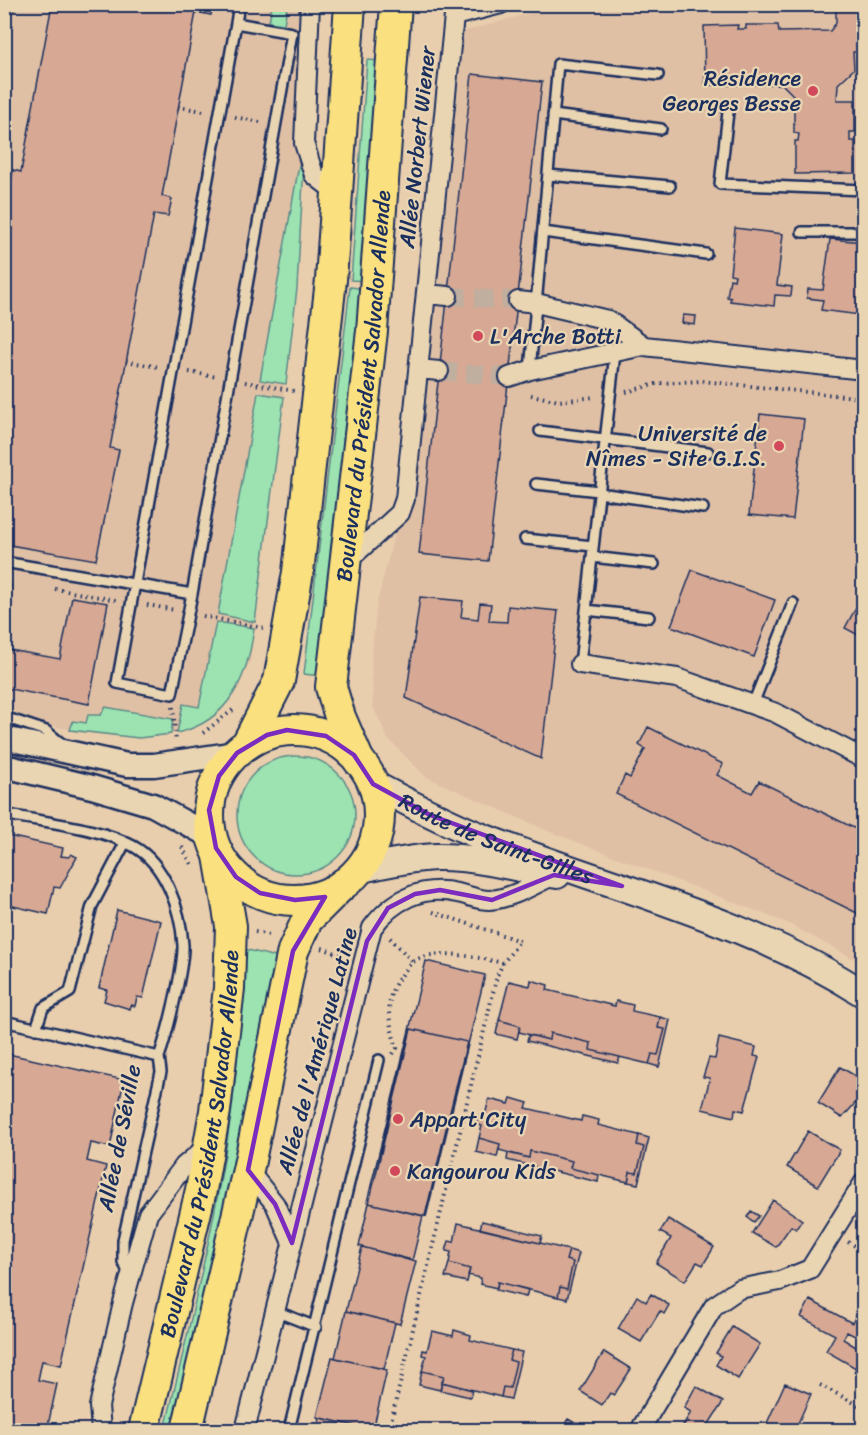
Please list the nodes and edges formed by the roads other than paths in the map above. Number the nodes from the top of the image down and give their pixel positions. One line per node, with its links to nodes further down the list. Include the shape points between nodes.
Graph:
1 (240, 4): 7 (lane)
2 (310, 4): 15 (street, via 304,143 314,175)
3 (350, 4): 15 (main road, Boulevard du Président Salvador Allende)
4 (396, 4): 41 (main road, Boulevard du Président Salvador Allende, via 372,331)
5 (501, 4): 6 (street)
6 (453, 10): 20 (street, Allée Norbert Wiener)
7 (236, 23): 43 (lane); 44 (lane, via 292,33)
8 (658, 75): 10 (lane, via 558,64)
9 (728, 112): 14 (lane, via 720,184)
10 (553, 115): 11 (lane); 12 (lane)
11 (661, 129)
12 (548, 175): 13 (lane); 16 (lane)
13 (670, 186)
14 (864, 190)
15 (337, 192): 52 (main road, Boulevard du Président Salvador Allende, via 316,428 298,572 279,681)
16 (543, 232): 19 (lane); 23 (lane)
17 (802, 232): 18 (lane)
18 (864, 232)
19 (706, 254)
20 (426, 294): 21 (street); 26 (street, Allée Norbert Wiener)
21 (447, 296)
22 (518, 301): 23 (street)
23 (536, 303): 24 (street, via 608,321); 27 (lane)
24 (644, 346): 25 (street); 28 (street)
25 (615, 353): 27 (street); 32 (lane)
26 (419, 369): 29 (street); 41 (street, Allée Norbert Wiener, via 405,499 400,513)
27 (530, 370): 30 (street)
28 (864, 370)
29 (439, 371)
30 (509, 378)
31 (540, 431): 32 (lane)
32 (605, 438): 33 (lane); 35 (lane)
33 (708, 452)
34 (536, 484): 35 (lane)
35 (599, 492): 36 (lane); 38 (lane)
36 (703, 508)
37 (525, 539): 38 (lane)
38 (593, 546): 39 (lane)
39 (592, 557): 42 (lane); 46 (lane)
40 (4, 562): 43 (lane)
41 (345, 563): 56 (main road, Boulevard du Président Salvador Allende, via 332,687 340,717)
42 (654, 564)
43 (137, 584): 44 (lane); 44 (lane, via 117,683 172,694)
44 (192, 594)
45 (793, 603): 49 (lane)
46 (586, 609): 47 (lane); 48 (lane)
47 (649, 617)
48 (580, 664): 49 (street, via 677,678)
49 (753, 704): 54 (street, via 776,712)
50 (4, 717): 53 (lane, via 46,731)
51 (4, 738): 53 (street)
52 (242, 748): 53 (street, via 175,753 127,765); 56 (main road, via 287,730 311,732 339,743); 59 (main road, via 214,786 209,810)
53 (74, 753)
54 (864, 759)
55 (4, 766): 59 (street, via 153,805)
56 (366, 772): 61 (main road, via 379,813 376,834 371,849); 62 (main road, Route de Saint-Gilles, via 430,815)
57 (4, 814): 58 (lane, via 102,834)
58 (125, 843): 65 (lane, via 92,906 70,992 43,1008); 66 (lane, via 148,857 161,874 180,915 183,948)
59 (216, 847): 61 (main road, via 243,883 271,897 315,897); 68 (main road, Boulevard du Président Salvador Allende, via 231,927 229,988)
60 (554, 875): 61 (main road, Route de Saint-Gilles, via 438,857 385,863); 62 (main road, Route de Saint-Gilles); 71 (street, Allée de l'Amérique Latine, via 492,900 440,890 415,894 399,900 376,922 367,941)
61 (350, 877): 69 (main road, Boulevard du Président Salvador Allende, via 318,907 306,943 285,980)
62 (622, 886): 63 (main road, Route de Saint-Gilles, via 750,935 830,972)
63 (864, 994)
64 (4, 1021): 65 (lane, Allée de Séville)
65 (36, 1029): 66 (lane, Allée de Séville)
66 (159, 1057): 72 (lane, Allée de Séville, via 161,1072 123,1240 123,1262)
67 (379, 1060): 74 (lane)
68 (209, 1145): 72 (street, Allée de Séville, via 184,1166 148,1214); 78 (main road, Boulevard du Président Salvador Allende)
69 (248, 1170): 71 (street, Allée de l'Amérique Latine, via 275,1204); 79 (main road, Boulevard du Président Salvador Allende)
70 (864, 1182): 82 (street, via 810,1269 780,1281 739,1289 714,1306)
71 (292, 1243): 73 (street, Allée de l'Amérique Latine)
72 (131, 1276): 75 (street, Allée de Séville)
73 (275, 1311): 74 (lane); 80 (street, Allée de l'Amérique Latine)
74 (316, 1327): 81 (lane)
75 (99, 1406): 76 (street, Allée de Séville); 77 (street, Allée de Séville)
76 (93, 1431)
77 (102, 1431)
78 (144, 1431)
79 (187, 1431)
80 (245, 1431)
81 (289, 1431)
82 (640, 1431)

